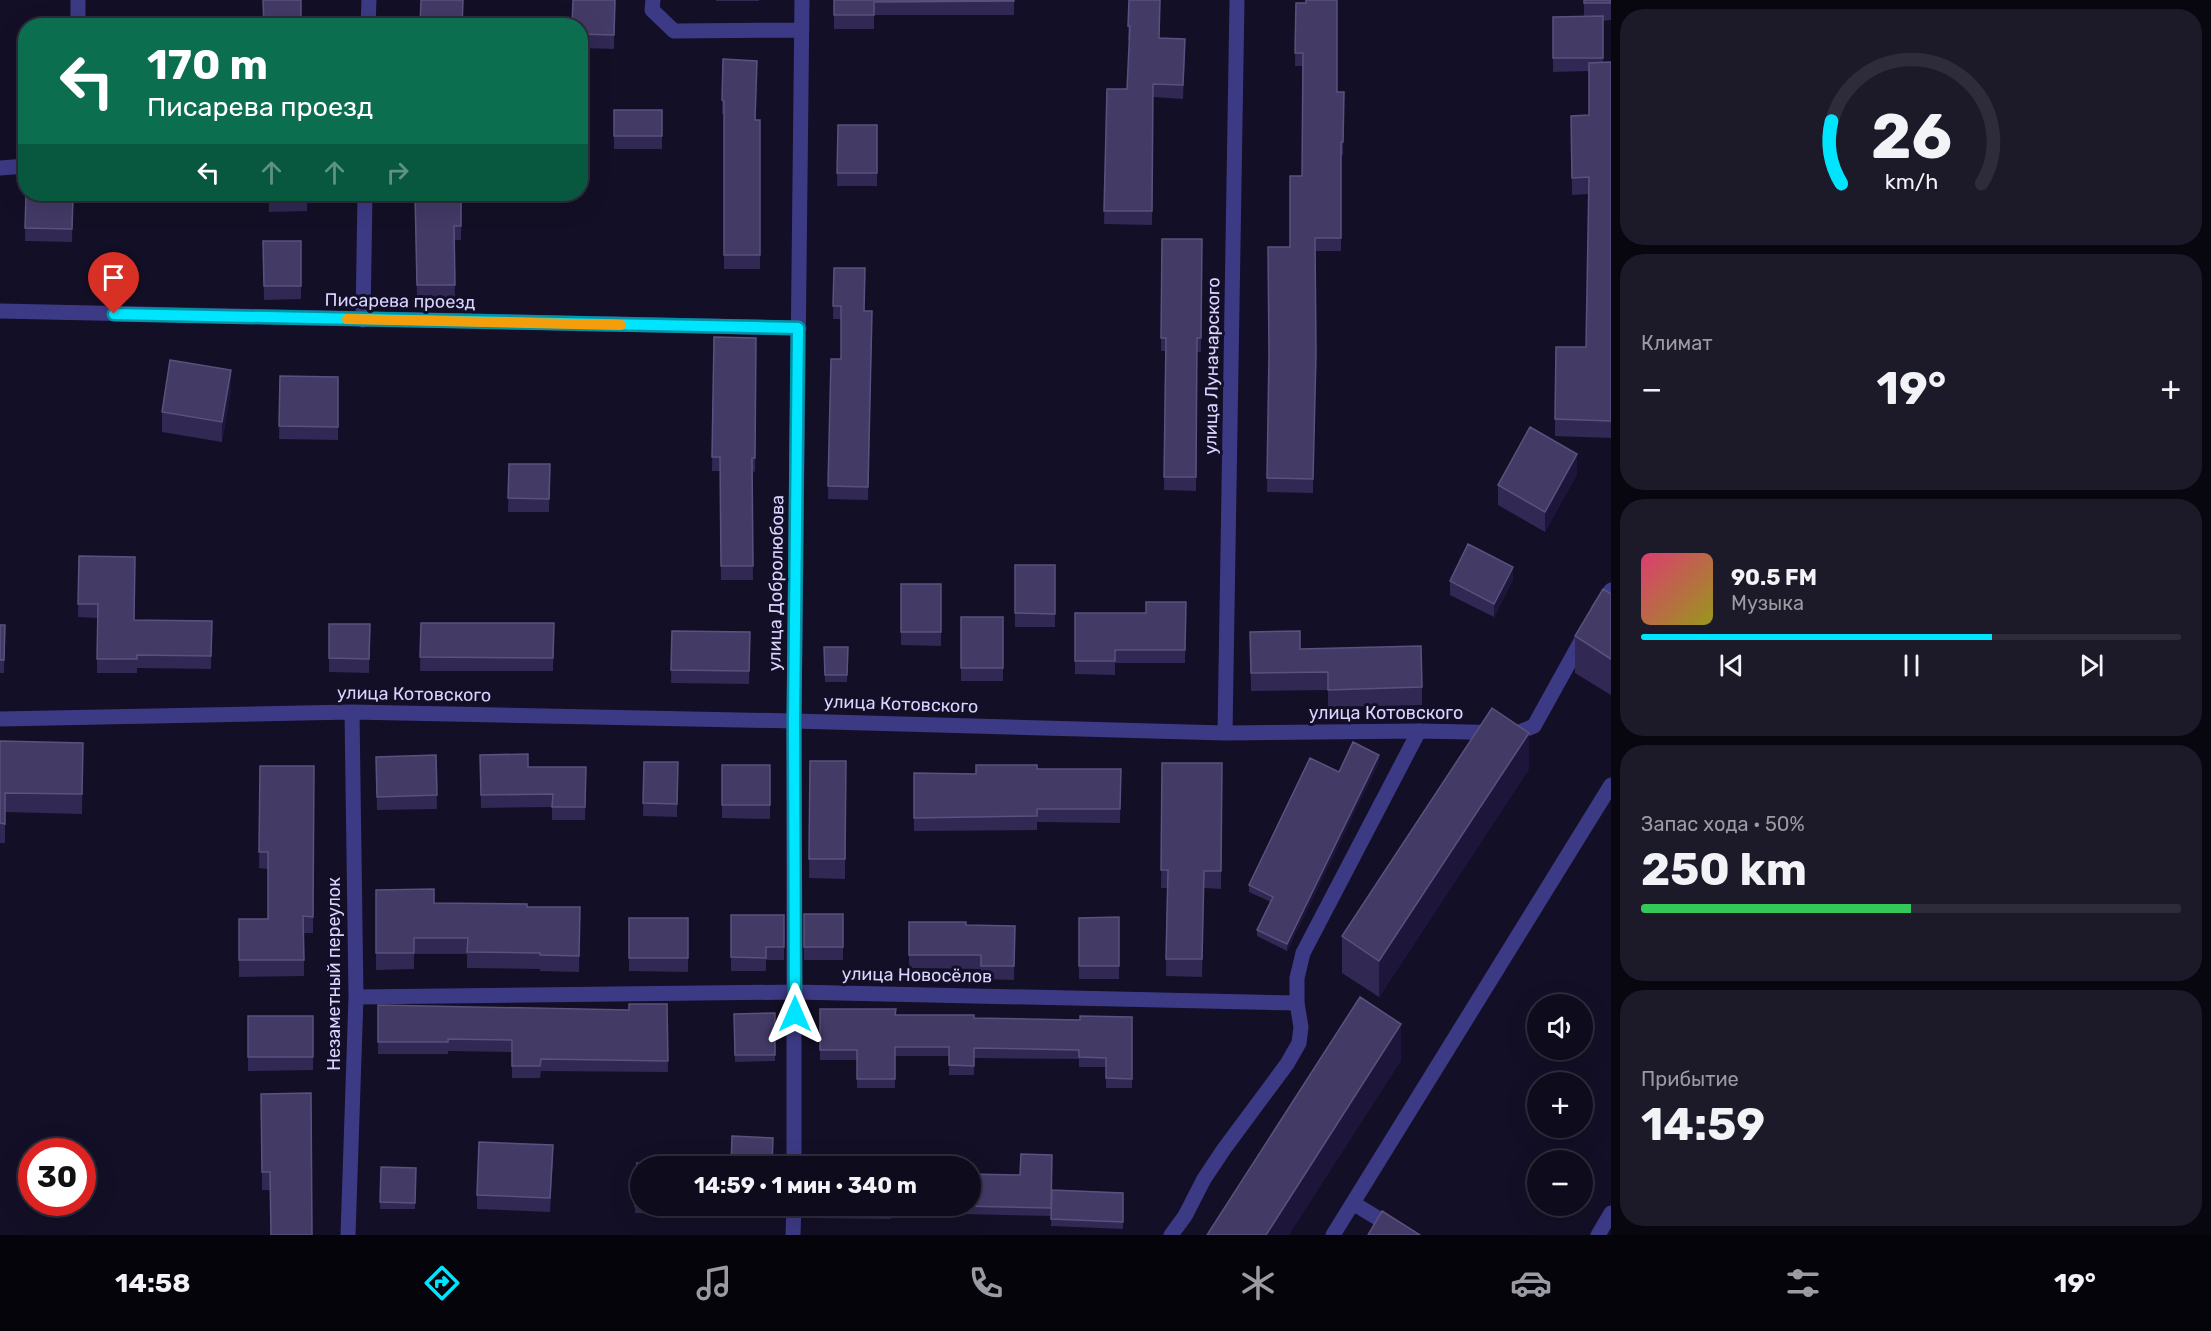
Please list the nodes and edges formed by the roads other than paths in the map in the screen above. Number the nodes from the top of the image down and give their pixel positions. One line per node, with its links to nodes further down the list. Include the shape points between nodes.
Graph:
1 (78, 0): 6 (street)
2 (369, 0): 7 (street)
3 (653, 0): 8 (street, via 652,10 674,31)
4 (802, 0): 8 (street, улица Добролюбова)
5 (1237, 0): 20 (street, улица Луначарского)
6 (78, 18)
7 (368, 18)
8 (802, 30): 14 (street, улица Добролюбова)
9 (18, 167): 10 (street)
10 (0, 168)
11 (365, 201): 13 (street)
12 (0, 311): 13 (street, Писарева проезд)
13 (363, 320): 14 (street, Писарева проезд)
14 (798, 328): 18 (street, улица Добролюбова)
15 (1611, 590): 19 (street, улица Котовского, via 1534,726 1517,733)
16 (352, 712): 17 (street, улица Котовского); 18 (street, улица Котовского); 23 (street, Незаметный переулок)
17 (0, 719)
18 (794, 721): 20 (street, улица Котовского); 22 (street, улица Добролюбова)
19 (1419, 731): 20 (street, улица Котовского); 24 (street, via 1304,953 1297,978)
20 (1225, 734)
21 (1611, 785): 26 (street)
22 (795, 992): 23 (street, улица Новосёлов); 24 (street, улица Новосёлов); 25 (street, улица Добролюбова)
23 (356, 997): 29 (street, Незаметный переулок)
24 (1297, 1003): 31 (street, via 1299,1043 1224,1149)
25 (794, 1156)
26 (1353, 1203): 32 (street); 33 (street)
27 (1611, 1213): 34 (street)
28 (794, 1216): 30 (street)
29 (348, 1235)
30 (793, 1235)
31 (1171, 1235)
32 (1333, 1235)
33 (1405, 1235)
34 (1598, 1235)

